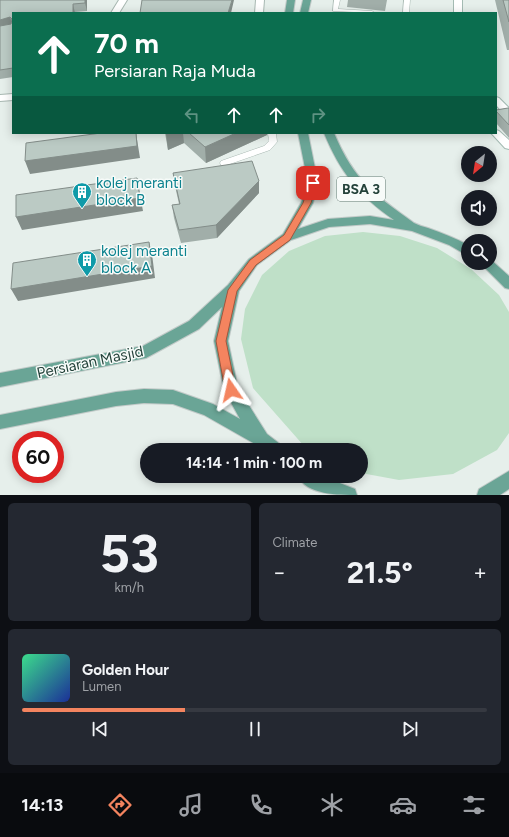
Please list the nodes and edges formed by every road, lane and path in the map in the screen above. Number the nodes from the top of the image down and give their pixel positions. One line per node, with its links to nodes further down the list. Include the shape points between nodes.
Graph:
1 (123, 0): 8 (street)
2 (260, 0): 9 (street)
3 (291, 0): 10 (main road)
4 (307, 0): 11 (main road)
5 (337, 0): 12 (lane, via 335,10)
6 (407, 0): 13 (lane)
7 (458, 0): 14 (street)
8 (116, 12)
9 (259, 12)
10 (289, 12)
11 (304, 12)
12 (360, 12)
13 (406, 12)
14 (458, 12)
15 (12, 97): 16 (street)
16 (0, 98)
17 (497, 101): 18 (street)
18 (509, 114)
19 (272, 134): 24 (lane, via 273,142 267,148)
20 (303, 134): 26 (main road, via 313,183 307,203)
21 (329, 134): 25 (main road, BSA 3, via 338,156 354,181 366,194)
22 (497, 134): 23 (street)
23 (509, 146)
24 (224, 163)
25 (413, 227): 26 (main road, via 370,220 328,223); 27 (main road)
26 (287, 237): 32 (main road, via 253,262)
27 (461, 247)
28 (497, 268): 30 (main road)
29 (495, 270): 31 (main road)
30 (509, 273)
31 (509, 284)
32 (233, 290): 33 (main road, Persiaran Masjid, via 194,325 146,352); 35 (main road, via 221,341 231,390)
33 (0, 380)
34 (0, 422): 35 (main road, via 116,399 144,396 173,397 208,409)
35 (261, 439): 36 (main road)
36 (266, 443)
37 (509, 478): 40 (main road)
38 (319, 483): 39 (main road)
39 (349, 495)
40 (485, 495)

